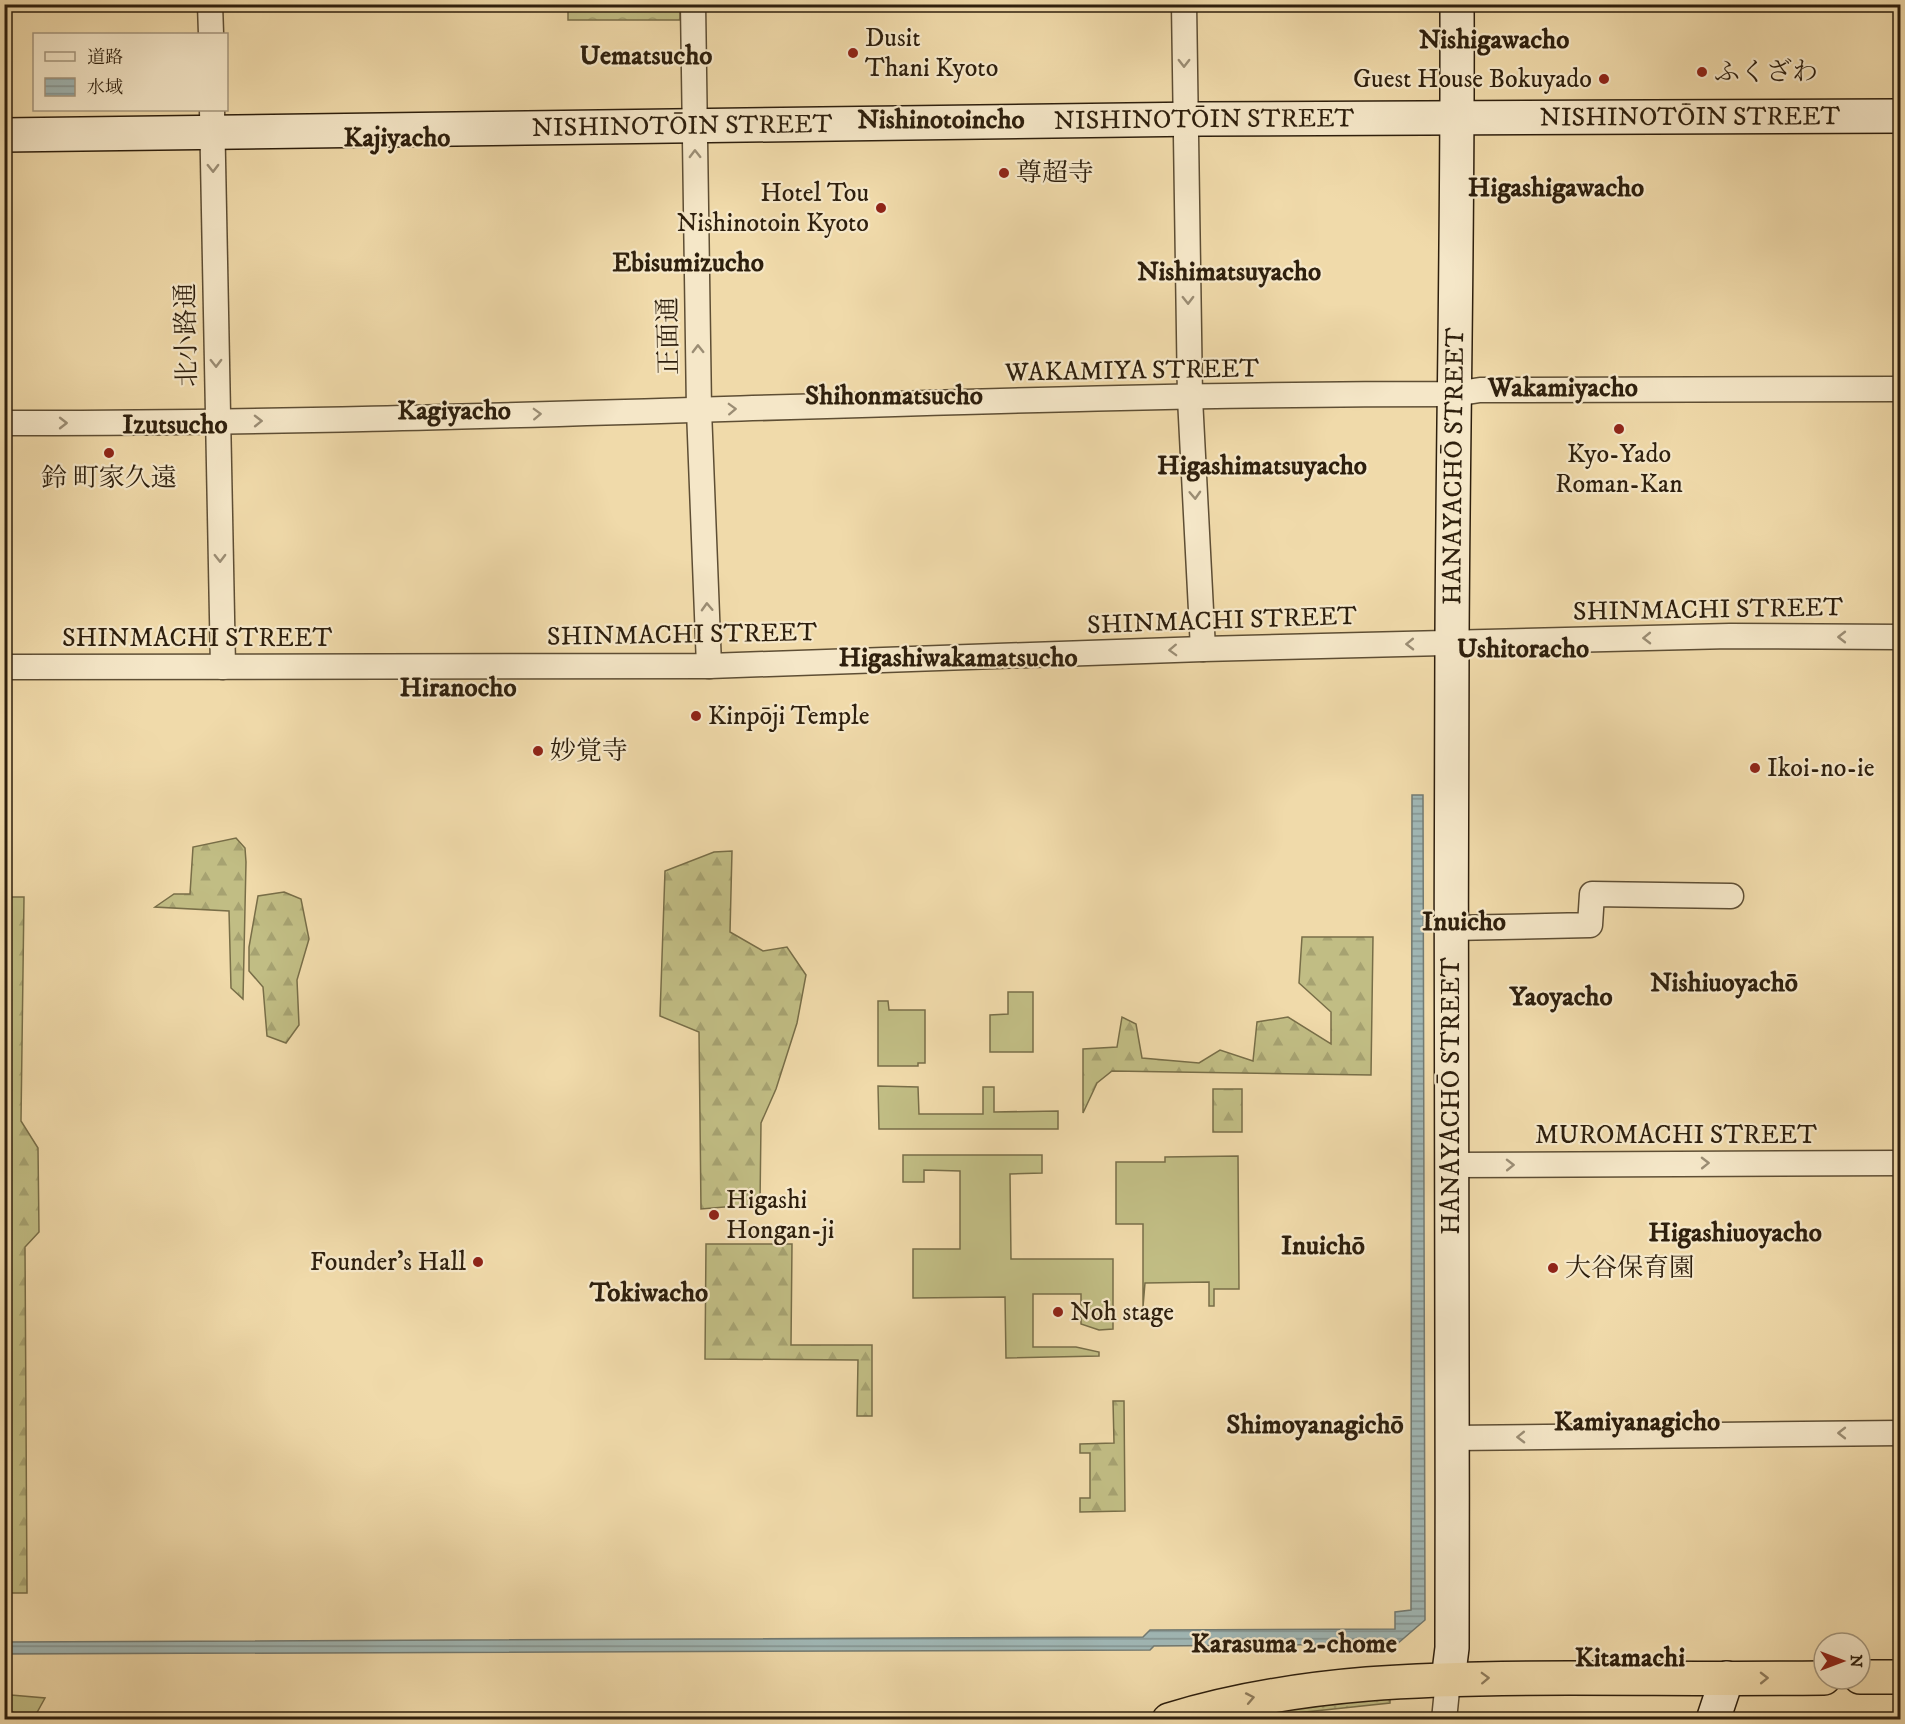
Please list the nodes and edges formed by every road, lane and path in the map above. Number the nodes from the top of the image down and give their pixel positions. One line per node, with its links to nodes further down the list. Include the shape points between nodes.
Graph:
1 (210, 4): 5 (street)
2 (693, 4): 10 (street, 正面通)
3 (1184, 4): 8 (street, one-way to 8)
4 (1457, 4): 7 (street, HANAYACHŌ STREET)
5 (211, 33)
6 (1900, 116): 7 (street, NISHINOTŌIN STREET)
7 (1458, 118): 8 (street, NISHINOTŌIN STREET); 13 (street, HANAYACHŌ STREET)
8 (1185, 120): 10 (street, NISHINOTŌIN STREET); 14 (street, one-way to 14)
9 (212, 121): 10 (street, NISHINOTŌIN STREET); 11 (street, NISHINOTŌIN STREET); 16 (street, 北小路通, one-way to 16)
10 (695, 126): 15 (street, 正面通, one-way to 10)
11 (4, 135)
12 (1900, 388): 13 (street, WAKAMIYA STREET, via 1480,390)
13 (1454, 394): 14 (street, WAKAMIYA STREET); 19 (street, HANAYACHŌ STREET)
14 (1190, 398): 15 (street, WAKAMIYA STREET, one-way to 14); 20 (street, one-way to 20)
15 (699, 410): 16 (street, WAKAMIYA STREET, one-way to 15); 21 (street, 正面通, one-way to 15)
16 (217, 422): 17 (street, WAKAMIYA STREET, one-way to 16); 23 (street, 北小路通, one-way to 23)
17 (4, 423)
18 (1900, 637): 19 (street, SHINMACHI STREET, one-way to 19, via 1730,636)
19 (1452, 643): 20 (street, SHINMACHI STREET, one-way to 20); 25 (street, HANAYACHŌ STREET)
20 (1203, 649): 21 (street, SHINMACHI STREET, one-way to 21)
21 (709, 666): 23 (street, SHINMACHI STREET)
22 (4, 667): 23 (street, SHINMACHI STREET)
23 (223, 667)
24 (1731, 896): 25 (street, via 1593,894 1590,925)
25 (1451, 928): 27 (street, HANAYACHŌ STREET)
26 (1900, 1163): 27 (street, MUROMACHI STREET, one-way to 26)
27 (1451, 1165): 29 (street, HANAYACHŌ STREET)
28 (1900, 1433): 29 (street, one-way to 29)
29 (1453, 1438): 34 (street, HANAYACHŌ STREET)
30 (1872, 1677): 31 (highway)
31 (1900, 1677)
32 (1727, 1678): 33 (highway, one-way to 33); 34 (highway, one-way to 32); 37 (street)
33 (1812, 1678)
34 (1449, 1680): 35 (highway, one-way to 34, via 1242,1699 1290,1691); 36 (street, HANAYACHŌ STREET)
35 (1169, 1719)
36 (1444, 1719)
37 (1713, 1719)

